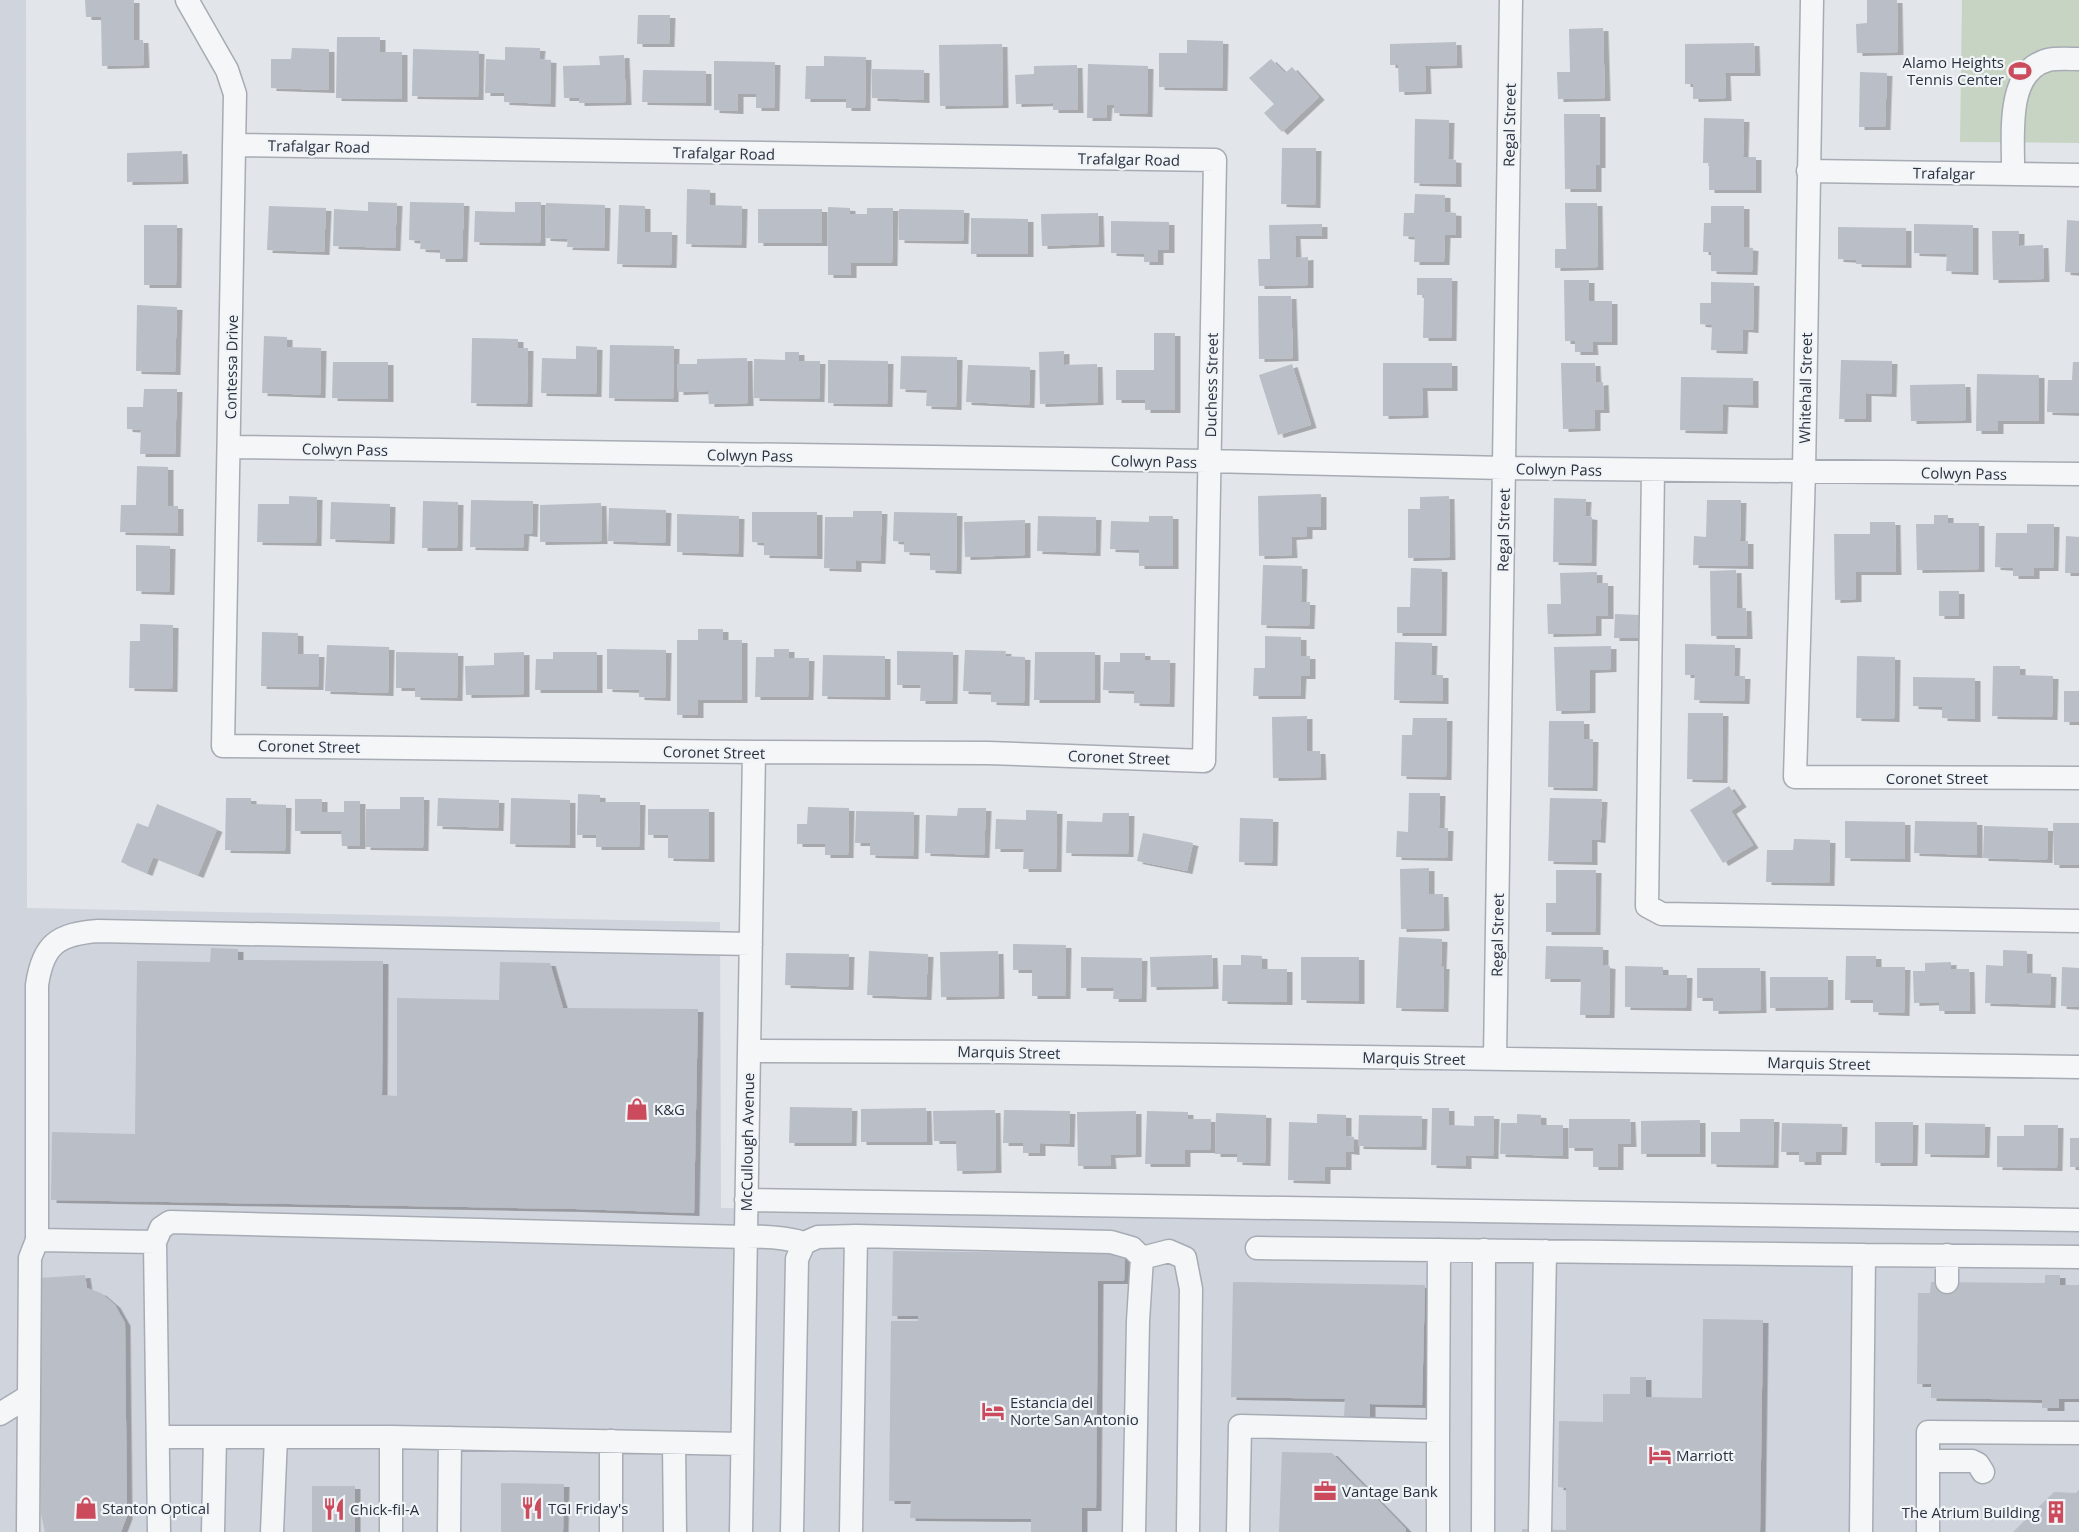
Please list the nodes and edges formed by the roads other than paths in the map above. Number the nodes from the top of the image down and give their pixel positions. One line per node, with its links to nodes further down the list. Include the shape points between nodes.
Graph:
1 (187, 0): 5 (street, Contessa Drive, via 227,70 235,94)
2 (1511, 0): 12 (street, Regal Street)
3 (1812, 0): 7 (street, Whitehall Street)
4 (2079, 59): 8 (street, via 2047,60 2031,70 2020,84 2014,96)
5 (234, 145): 6 (street, Trafalgar Road); 10 (street, Contessa Drive)
6 (1215, 160): 11 (street, Duchess Street)
7 (1808, 172): 8 (street, Trafalgar); 14 (street, Whitehall Street)
8 (2013, 174): 9 (street, Trafalgar)
9 (2079, 175)
10 (230, 447): 11 (street, Colwyn Pass); 16 (street, Contessa Drive)
11 (1209, 461): 12 (street, Colwyn Pass); 18 (street, Duchess Street)
12 (1504, 468): 13 (street, Colwyn Pass); 24 (street, Regal Street)
13 (1653, 470): 14 (street, Colwyn Pass); 21 (street, via 1647,906 1662,914)
14 (1804, 471): 15 (street, Colwyn Pass); 19 (street, Whitehall Street)
15 (2079, 474)
16 (223, 746): 17 (street, Coronet Street)
17 (754, 752): 18 (street, Coronet Street, via 988,753); 22 (street, McCullough Avenue)
18 (1204, 761)
19 (1795, 777): 20 (street, Coronet Street)
20 (2079, 778)
21 (2079, 921)
22 (751, 944): 23 (street, McCullough Avenue); 30 (street, via 98,931 62,938 50,947 40,964 37,985)
23 (749, 1051): 24 (street, Marquis Street); 26 (street, McCullough Avenue)
24 (1494, 1059): 25 (street, Marquis Street)
25 (2079, 1067)
26 (746, 1200): 27 (street); 29 (street, McCullough Avenue)
27 (2079, 1220)
28 (856, 1236): 32 (street, via 818,1237); 40 (street, via 1111,1242 1132,1248); 69 (street)
29 (746, 1237): 31 (street, via 170,1222 161,1228); 32 (street, via 787,1238); 55 (street, McCullough Avenue)
30 (37, 1240): 31 (street); 42 (street, via 30,1258)
31 (155, 1242): 48 (street)
32 (804, 1243): 68 (street, via 797,1259)
33 (1256, 1248): 34 (street)
34 (1439, 1250): 35 (street); 45 (street)
35 (1484, 1250): 36 (street); 74 (street)
36 (1544, 1251): 37 (street); 58 (street)
37 (1864, 1255): 38 (street); 75 (street)
38 (1947, 1255): 39 (street); 41 (street)
39 (2079, 1257)
40 (1142, 1258): 70 (street); 71 (street, via 1169,1251 1185,1258 1192,1289)
41 (1947, 1282)
42 (29, 1396): 43 (street); 47 (street)
43 (0, 1414)
44 (0, 1421): 47 (street)
45 (1438, 1431): 72 (street, via 1240,1426); 73 (street)
46 (2079, 1433): 56 (street, via 1928,1432)
47 (29, 1435): 59 (street)
48 (158, 1437): 49 (street); 60 (street)
49 (215, 1437): 50 (street); 61 (street)
50 (276, 1437): 51 (street); 62 (street)
51 (391, 1437): 52 (street); 63 (street)
52 (450, 1438): 53 (street); 64 (street)
53 (611, 1441): 54 (street); 65 (street)
54 (674, 1443): 55 (street); 66 (street)
55 (742, 1444): 67 (street, McCullough Avenue)
56 (1928, 1461): 57 (street, via 1972,1462 1978,1464); 76 (street)
57 (1983, 1472)
58 (1540, 1530)
59 (28, 1532)
60 (159, 1532)
61 (213, 1532)
62 (272, 1532)
63 (391, 1532)
64 (450, 1532)
65 (611, 1532)
66 (674, 1532)
67 (741, 1532)
68 (792, 1532)
69 (851, 1532)
70 (1134, 1532)
71 (1188, 1532)
72 (1238, 1532)
73 (1438, 1532)
74 (1482, 1532)
75 (1861, 1532)
76 (1928, 1532)

